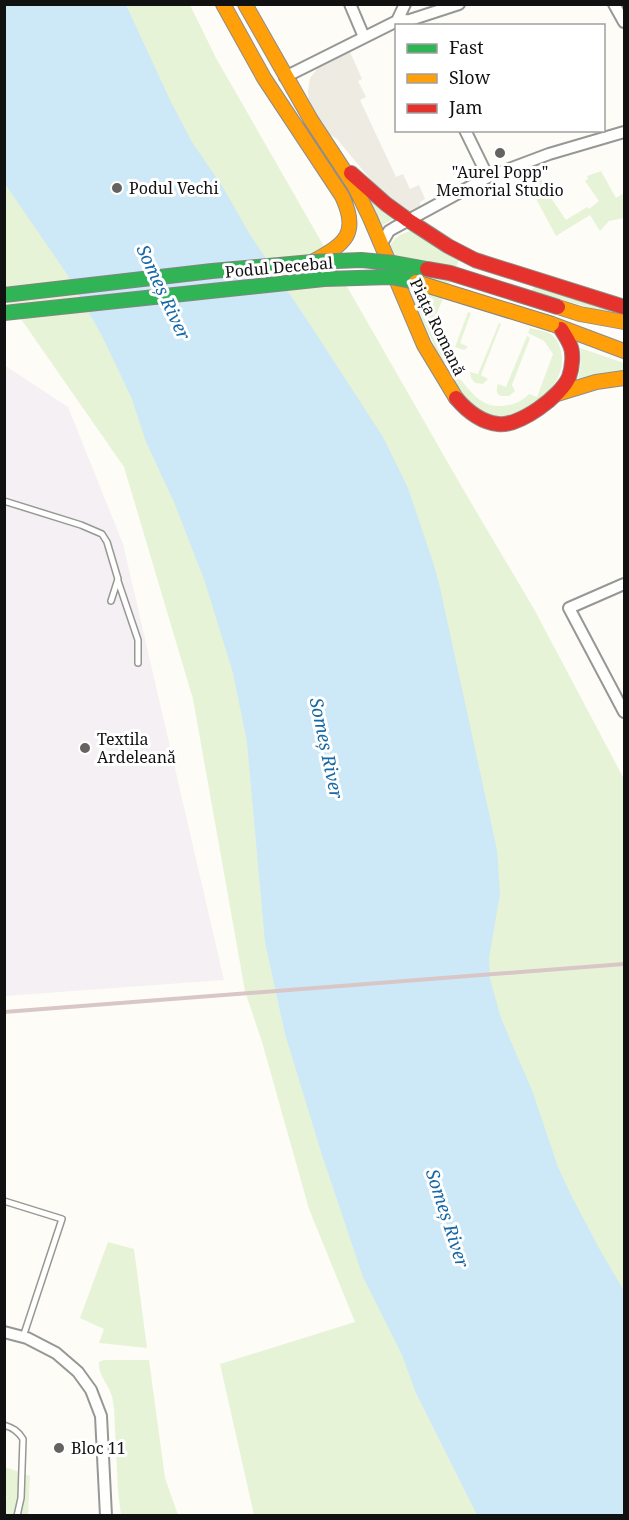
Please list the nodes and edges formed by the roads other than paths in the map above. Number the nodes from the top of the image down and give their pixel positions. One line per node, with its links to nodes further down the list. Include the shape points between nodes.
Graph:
1 (223, 4): 18 (street, Podul Decebal, via 260,74 342,196 350,215 350,231 337,249)
2 (245, 4): 11 (street, Piața Romană)
3 (350, 4): 10 (street)
4 (405, 4): 7 (street)
5 (459, 4): 8 (street)
6 (614, 4): 9 (street)
7 (397, 21): 8 (street); 10 (street)
8 (412, 22)
9 (624, 22)
10 (364, 37): 11 (street)
11 (285, 77): 14 (street, Piața Romană)
12 (466, 132): 15 (street)
13 (624, 132): 15 (street)
14 (340, 162): 16 (street, Piața Romană); 17 (street, Piața Romană)
15 (488, 177): 16 (street)
16 (408, 220): 17 (street, via 388,231); 20 (street, Piața Romană, via 475,260)
17 (381, 245): 26 (street, Piața Romană, via 424,345 465,409 478,418 506,424 537,410)
18 (312, 262): 19 (street, Podul Decebal, bridge); 22 (street, Podul Decebal, bridge, via 361,260 450,273 558,308)
19 (4, 295)
20 (624, 307)
21 (4, 313): 23 (street, Podul Decebal, bridge, via 324,279 391,278 418,282)
22 (624, 322)
23 (556, 326): 24 (street); 26 (street, Piața Romană, via 571,346 572,360 569,377)
24 (624, 351)
25 (624, 378): 26 (street, Piața Romană)
26 (557, 394)
27 (4, 501): 28 (lane, via 102,534)
28 (118, 579): 30 (lane); 31 (lane, via 138,640)
29 (624, 584): 32 (street, via 569,608)
30 (111, 601)
31 (138, 663)
32 (624, 712)
33 (4, 1201): 35 (lane, via 62,1219)
34 (4, 1332): 35 (street)
35 (23, 1337): 38 (street, via 56,1353 91,1390 101,1416)
36 (4, 1425): 37 (lane, via 23,1439)
37 (17, 1515)
38 (106, 1515)

